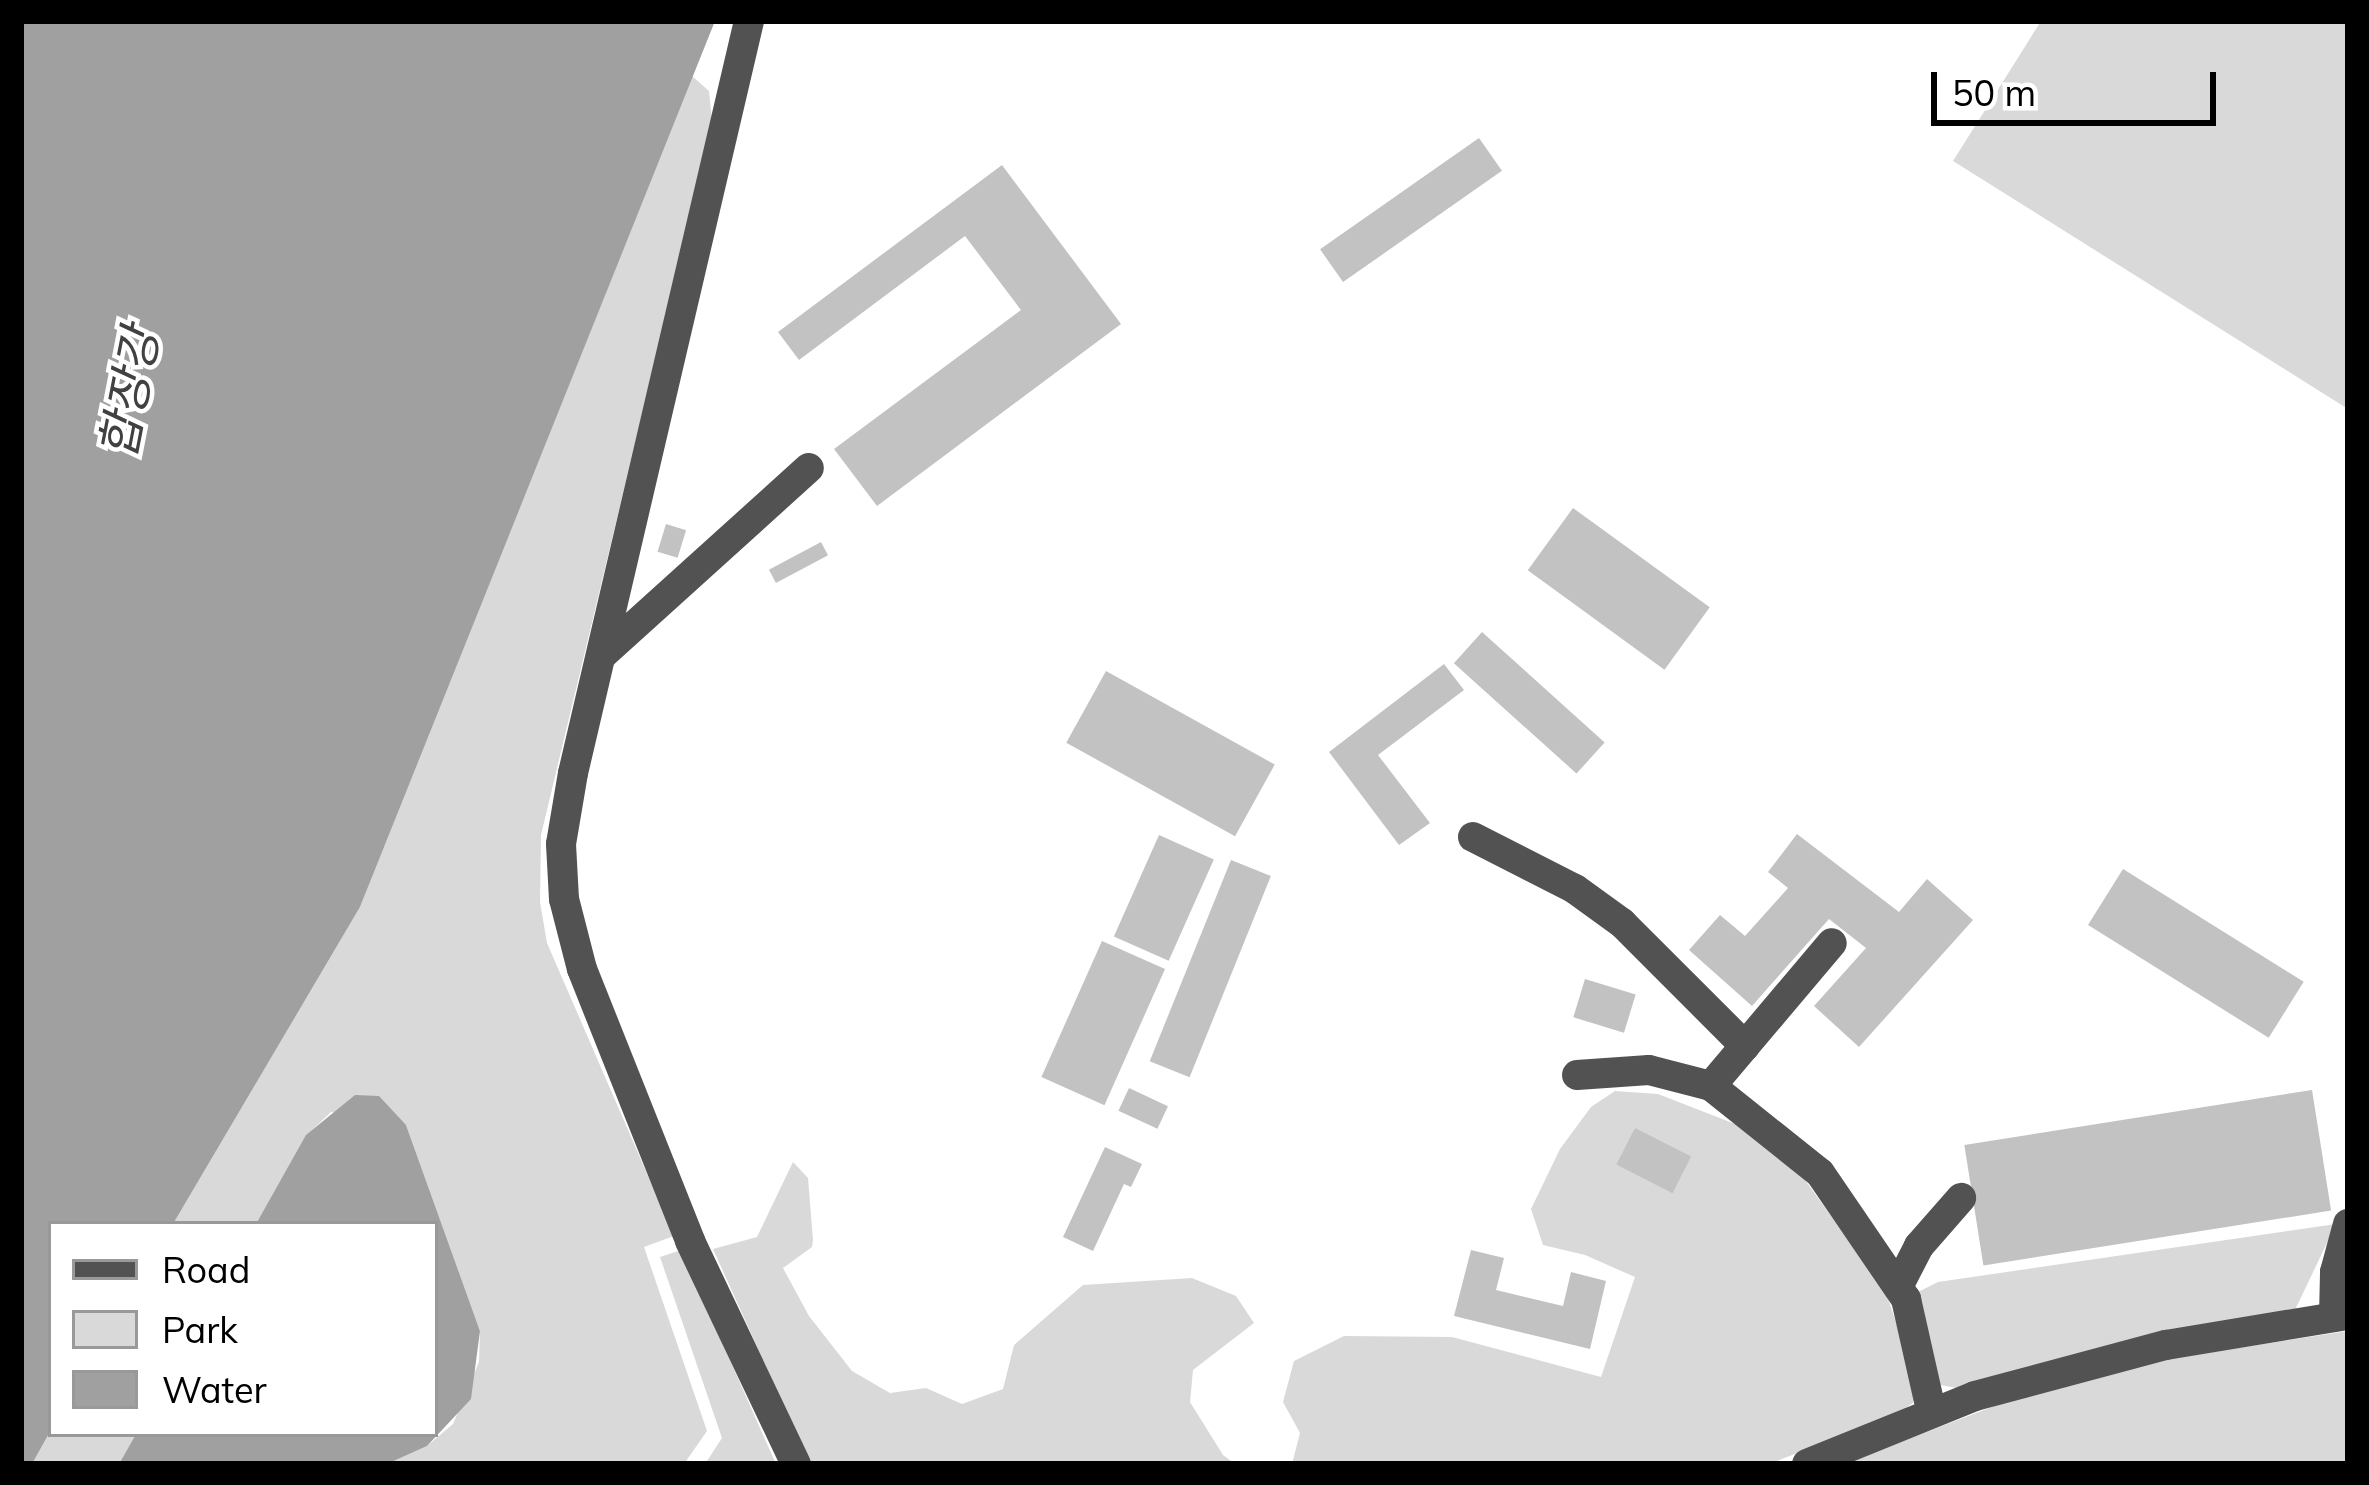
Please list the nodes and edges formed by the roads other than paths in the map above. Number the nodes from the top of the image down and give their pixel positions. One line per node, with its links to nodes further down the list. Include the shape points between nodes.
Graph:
1 (749, 21): 3 (lane)
2 (809, 468): 3 (lane)
3 (604, 652): 14 (lane, via 561,844 564,899 582,969 690,1241)
4 (1473, 837): 6 (lane, via 1622,923)
5 (1832, 943): 6 (lane)
6 (1745, 1046): 8 (lane)
7 (1577, 1075): 8 (lane, via 1649,1070)
8 (1712, 1085): 11 (lane, via 1820,1173)
9 (1961, 1198): 11 (lane, via 1919,1246)
10 (2348, 1224): 12 (lane, via 2335,1272)
11 (1898, 1287): 13 (lane)
12 (2341, 1316): 13 (lane, via 2166,1345)
13 (1931, 1410): 15 (lane)
14 (796, 1464)
15 (1807, 1464)

